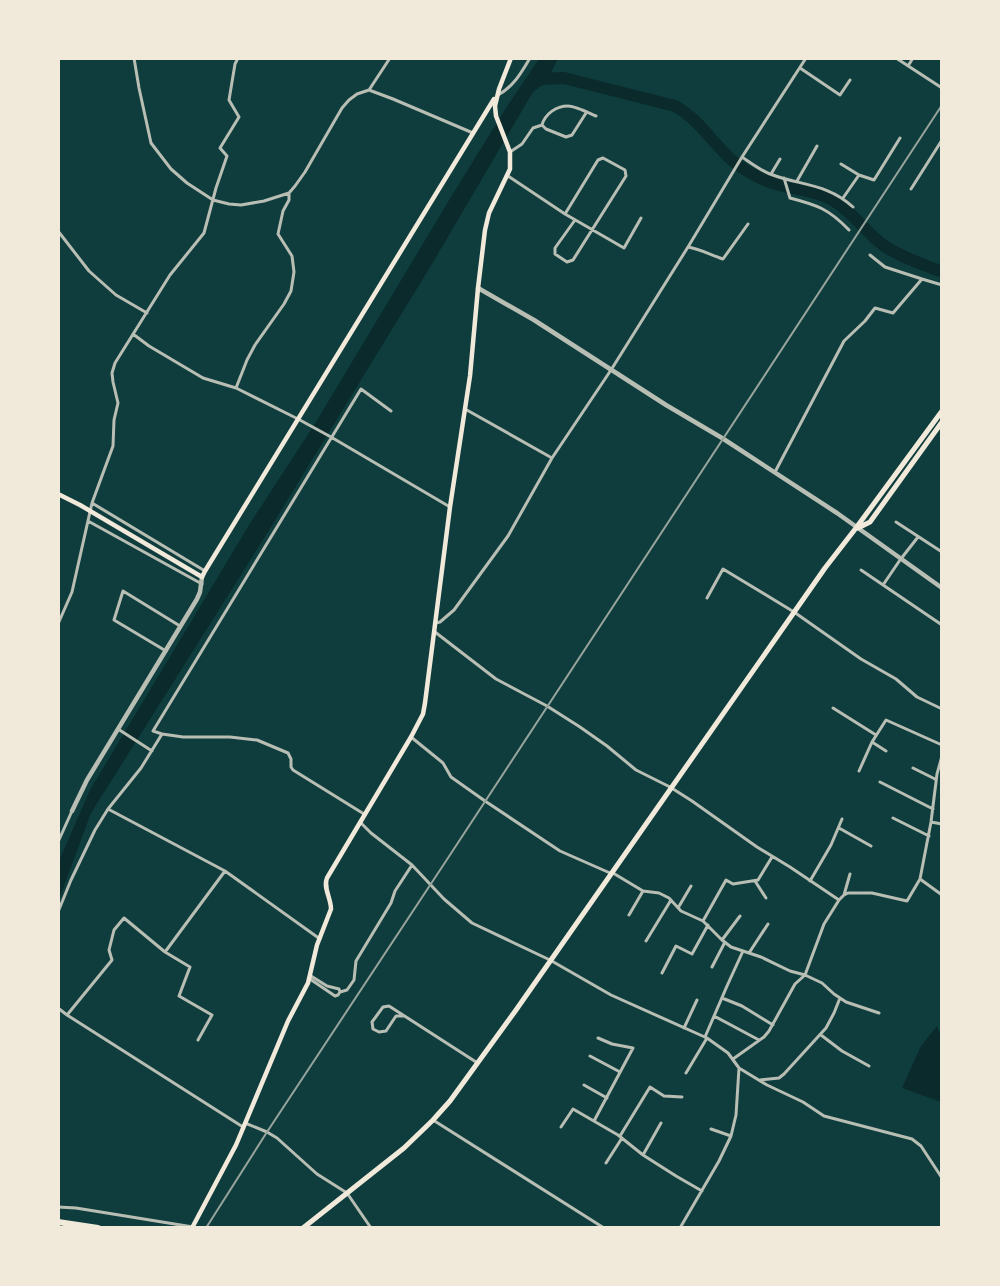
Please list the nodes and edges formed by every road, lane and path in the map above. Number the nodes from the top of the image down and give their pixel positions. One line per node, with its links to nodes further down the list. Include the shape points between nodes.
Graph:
1 (134, 58): 34 (street, via 151,143 171,169)
2 (238, 58): 34 (street, via 229,100 239,117 220,148 227,156)
3 (390, 58): 13 (street)
4 (511, 58): 14 (main road)
5 (530, 58): 14 (street, via 513,84)
6 (806, 58): 10 (street)
7 (913, 58): 9 (street)
8 (896, 59): 9 (street)
9 (908, 66): 12 (street)
10 (800, 68): 11 (street, via 840,95); 23 (street)
11 (849, 80)
12 (942, 88)
13 (369, 90): 18 (street); 32 (street, via 357,94 342,108)
14 (496, 95): 18 (main road); 22 (main road, via 496,116)
15 (586, 112): 16 (street); 17 (street, via 568,106 550,111); 17 (street, via 572,135 566,137)
16 (596, 116)
17 (542, 125): 22 (street, via 533,128 522,144)
18 (473, 133): 55 (main road)
19 (900, 138): 27 (street, via 874,180)
20 (942, 141): 31 (street)
21 (818, 146): 30 (street)
22 (510, 152): 28 (main road)
23 (742, 157): 26 (street); 43 (street)
24 (780, 159): 26 (street)
25 (841, 164): 27 (street)
26 (771, 174): 29 (street)
27 (859, 175): 33 (street)
28 (508, 176): 36 (street); 47 (main road, via 487,220)
29 (784, 179): 30 (street); 41 (street, via 790,198 822,208)
30 (797, 181): 33 (street)
31 (911, 189)
32 (289, 193): 34 (street, via 241,205); 51 (street, via 278,234 292,256 291,291 255,345)
33 (843, 198): 35 (street)
34 (213, 200): 48 (street, via 204,233 170,275)
35 (853, 207)
36 (565, 214): 38 (street); 40 (street, via 598,160 603,158 625,170 626,176)
37 (641, 219): 40 (street, via 624,248)
38 (575, 220): 40 (street); 40 (street, via 555,248 555,254 567,262 573,260)
39 (748, 224): 43 (street, via 723,260)
40 (592, 230)
41 (849, 230)
42 (58, 231): 48 (street, via 89,271 116,295)
43 (688, 247): 50 (street)
44 (870, 255): 45 (street, via 885,267)
45 (922, 279): 46 (street); 59 (street, via 893,313 875,308 844,341)
46 (942, 285)
47 (478, 288): 50 (street); 52 (main road)
48 (147, 313): 49 (street)
49 (133, 334): 51 (street, via 203,378); 61 (street, via 115,363 112,382 118,403 113,446)
50 (610, 370): 58 (street); 59 (street)
51 (236, 388): 55 (street)
52 (465, 410): 58 (street); 62 (main road)
53 (391, 411): 57 (street, via 361,389)
54 (942, 411): 65 (highway)
55 (298, 419): 57 (street); 69 (main road)
56 (942, 422): 65 (highway, via 870,522)
57 (331, 436): 62 (street); 87 (street, via 153,731)
58 (552, 458): 77 (street, via 508,536 454,610)
59 (774, 473): 65 (street)
60 (58, 494): 71 (main road)
61 (92, 503): 63 (street); 69 (street)
62 (450, 507): 77 (main road)
63 (88, 520): 72 (street); 78 (street, via 72,592)
64 (896, 522): 66 (street)
65 (856, 528): 68 (street); 76 (highway)
66 (918, 537): 67 (street); 68 (street)
67 (942, 552)
68 (900, 560): 73 (street); 74 (street)
69 (205, 570): 71 (main road)
70 (861, 570): 73 (street)
71 (202, 577): 72 (street)
72 (202, 584): 80 (street)
73 (883, 585): 79 (street)
74 (942, 588)
75 (707, 598): 76 (street, via 723,569)
76 (794, 612): 85 (street, via 917,697); 99 (highway)
77 (436, 622): 81 (main road)
78 (58, 624)
79 (942, 625)
80 (181, 626): 82 (street); 82 (street, via 123,591 114,620)
81 (435, 632): 89 (main road, via 423,714); 99 (street, via 496,678 580,727 636,770)
82 (166, 651): 86 (street)
83 (942, 703): 85 (street)
84 (833, 708): 88 (street)
85 (940, 708)
86 (120, 730): 92 (street); 102 (street)
87 (162, 734): 92 (street); 103 (street, via 266,743 288,753 293,770)
88 (876, 735): 90 (street); 91 (street, via 886,720)
89 (411, 737): 103 (main road); 116 (street, via 443,763 451,777 485,801 560,851)
90 (872, 742): 93 (street); 96 (street)
91 (942, 745)
92 (152, 751): 100 (street)
93 (886, 751)
94 (942, 756): 97 (street)
95 (913, 768): 97 (street)
96 (859, 771)
97 (936, 780): 101 (street)
98 (880, 782): 101 (street)
99 (670, 787): 113 (street); 116 (highway)
100 (108, 809): 115 (street); 129 (street)
101 (933, 809): 107 (street)
102 (72, 811): 111 (street)
103 (365, 814): 106 (main road)
104 (893, 818): 110 (street)
105 (842, 819): 109 (street)
106 (360, 822): 114 (street); 135 (main road, via 325,882 331,909)
107 (932, 822): 108 (street); 110 (street)
108 (942, 824)
109 (839, 828): 112 (street); 120 (street)
110 (929, 836): 118 (street)
111 (58, 842)
112 (872, 846)
113 (772, 856): 119 (street); 120 (street)
114 (412, 865): 141 (street, via 472,922); 146 (street, via 356,961 354,980 347,990)
115 (225, 871): 135 (street); 139 (street)
116 (611, 873): 122 (street); 141 (highway)
117 (850, 874): 123 (street)
118 (920, 879): 123 (street, via 907,901 872,893); 124 (street)
119 (755, 881): 125 (street); 132 (street, via 733,884 726,880)
120 (810, 881): 127 (street)
121 (691, 886): 128 (street)
122 (643, 891): 126 (street); 130 (street)
123 (844, 895): 127 (street)
124 (942, 895)
125 (766, 898)
126 (671, 900): 128 (street); 136 (street)
127 (839, 900): 144 (street, via 820,932)
128 (678, 908): 132 (street)
129 (58, 912)
130 (629, 915)
131 (740, 916): 137 (street)
132 (703, 921): 134 (street)
133 (768, 924): 140 (street)
134 (708, 925): 137 (street); 143 (street, via 692,954 676,946)
135 (320, 939): 145 (main road)
136 (646, 941)
137 (723, 941): 138 (street); 142 (street)
138 (743, 951): 140 (street); 147 (street)
139 (165, 952): 152 (street, via 124,918 114,930 109,950 112,960); 160 (street, via 190,968 179,996 212,1015)
140 (749, 953): 144 (street)
141 (550, 960): 156 (street, via 611,995); 164 (highway)
142 (712, 967)
143 (662, 973)
144 (805, 975): 148 (street); 155 (street, via 795,984)
145 (310, 977): 146 (street); 146 (street, via 335,996); 176 (main road)
146 (340, 992)
147 (722, 998): 154 (street); 155 (street)
148 (840, 998): 151 (street); 157 (street)
149 (697, 1000): 156 (street)
150 (58, 1008): 152 (street)
151 (879, 1013)
152 (67, 1015): 176 (street)
153 (403, 1016): 153 (street, via 396,1016 386,1031 373,1029 372,1022 383,1007 389,1006); 164 (street)
154 (714, 1016): 159 (street); 161 (street)
155 (773, 1025): 161 (street)
156 (684, 1028): 159 (street)
157 (820, 1035): 165 (street); 169 (street, via 779,1078)
158 (598, 1038): 167 (street, via 633,1048)
159 (706, 1038): 163 (street); 168 (street)
160 (198, 1040)
161 (759, 1040): 163 (street)
162 (590, 1056): 167 (street)
163 (733, 1059): 166 (street)
164 (478, 1063): 173 (highway)
165 (869, 1066)
166 (739, 1068): 169 (street); 179 (street)
167 (620, 1072): 172 (street)
168 (686, 1073)
169 (759, 1080): 183 (street, via 824,1116 912,1139)
170 (584, 1084): 172 (street)
171 (682, 1097): 180 (street, via 664,1096 650,1086)
172 (607, 1098): 174 (street)
173 (433, 1120): 185 (highway); 192 (street)
174 (594, 1121): 177 (street, via 573,1109); 180 (street)
175 (661, 1123): 181 (street)
176 (244, 1125): 185 (street, via 267,1131 317,1174); 189 (main road)
177 (561, 1127)
178 (711, 1129): 179 (street)
179 (731, 1136): 184 (street)
180 (621, 1137): 181 (street); 182 (street)
181 (643, 1155): 184 (street)
182 (606, 1163)
183 (942, 1178)
184 (702, 1191): 193 (street)
185 (347, 1193): 190 (highway); 191 (street)
186 (58, 1207): 189 (street)
187 (58, 1222): 188 (highway)
188 (98, 1227)
189 (193, 1227)
190 (303, 1227)
191 (371, 1227)
192 (604, 1227)
193 (680, 1227)

